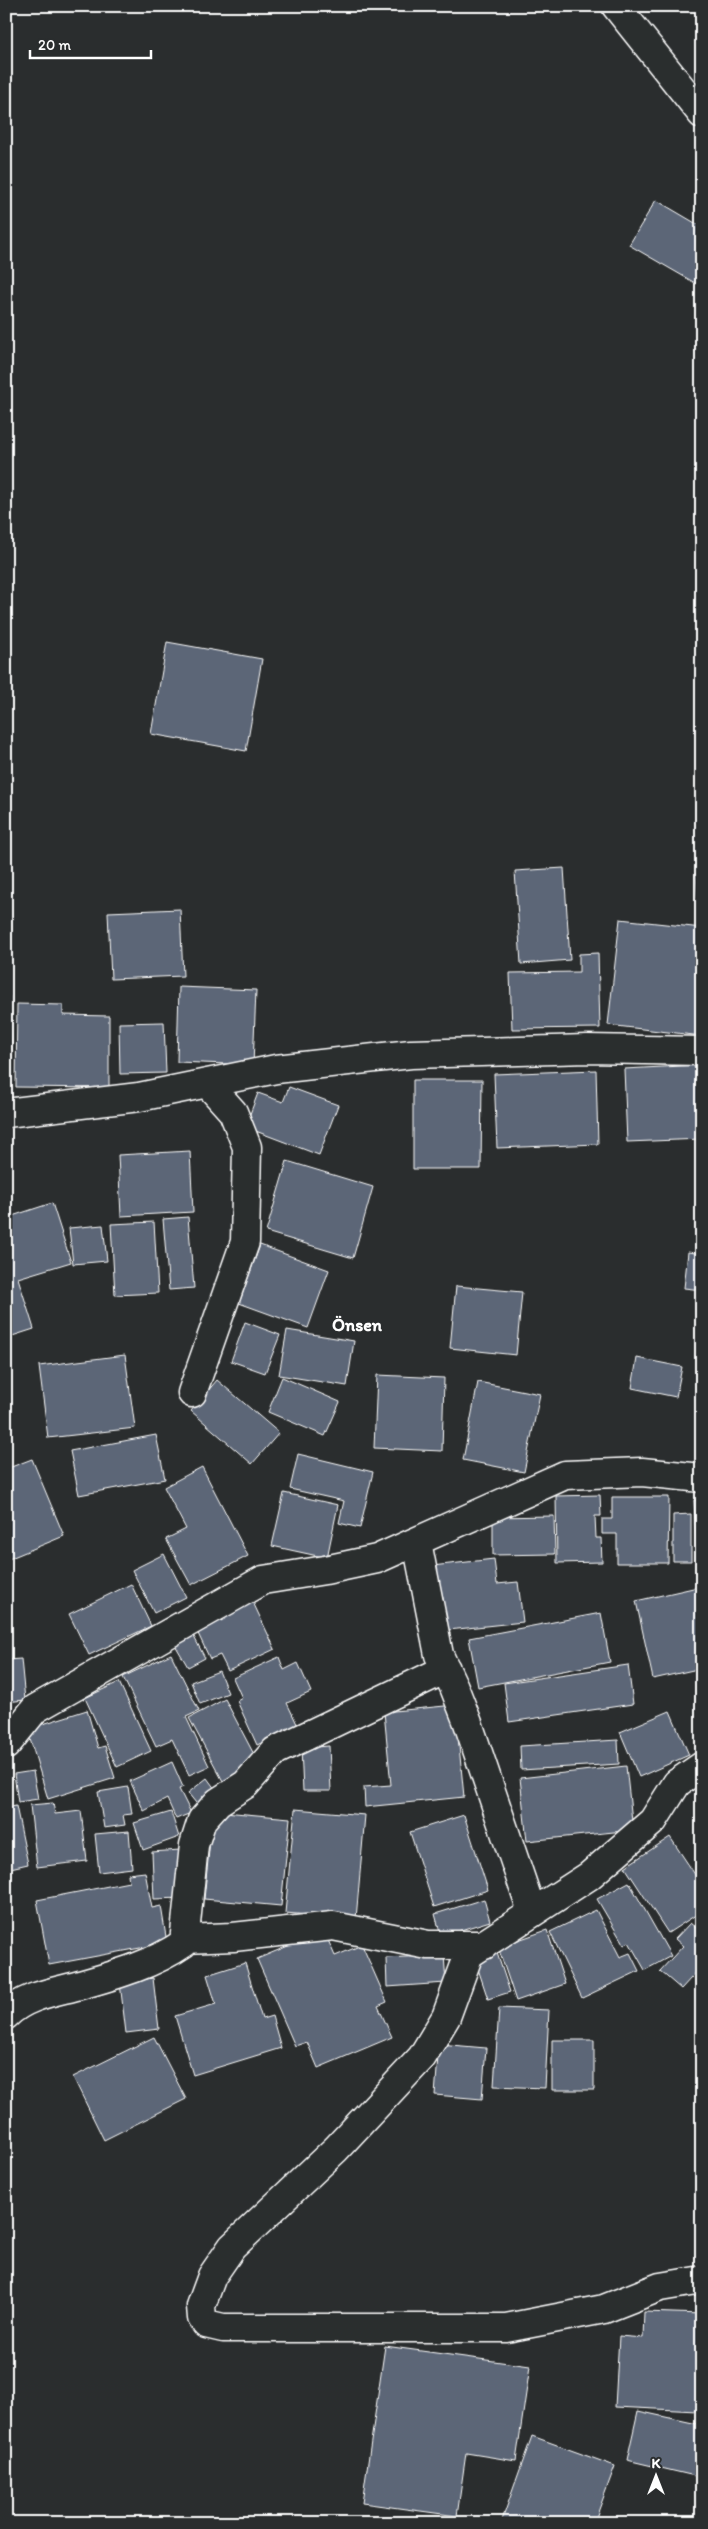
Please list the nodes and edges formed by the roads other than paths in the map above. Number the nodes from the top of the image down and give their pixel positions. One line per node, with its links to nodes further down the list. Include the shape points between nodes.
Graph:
1 (616, 6): 2 (street)
2 (702, 114)
3 (702, 1051): 4 (street, via 587,1049 411,1054 276,1069)
4 (207, 1083): 5 (street, via 139,1097); 6 (street, via 233,1112 247,1147 245,1242)
5 (6, 1113)
6 (192, 1393)
7 (702, 1478): 8 (street, via 642,1472 565,1475)
8 (417, 1542): 9 (street, via 439,1655); 10 (street, via 377,1559 262,1580 35,1709)
9 (446, 1669): 12 (street, via 468,1723); 13 (street, via 275,1751 246,1784 218,1802 202,1820 194,1845)
10 (6, 1745)
11 (702, 1766): 12 (street, via 677,1783 653,1821 632,1840 589,1876)
12 (532, 1912): 14 (street)
13 (185, 1939): 14 (street, via 333,1926 428,1945); 15 (street, via 182,1945 143,1965 47,1992)
14 (484, 1945): 16 (street, via 469,1954 446,2017 422,2057 336,2149 232,2246 212,2276 201,2306 202,2318 206,2324 222,2328 506,2328 604,2309 660,2287)
15 (6, 2015)
16 (702, 2280)

